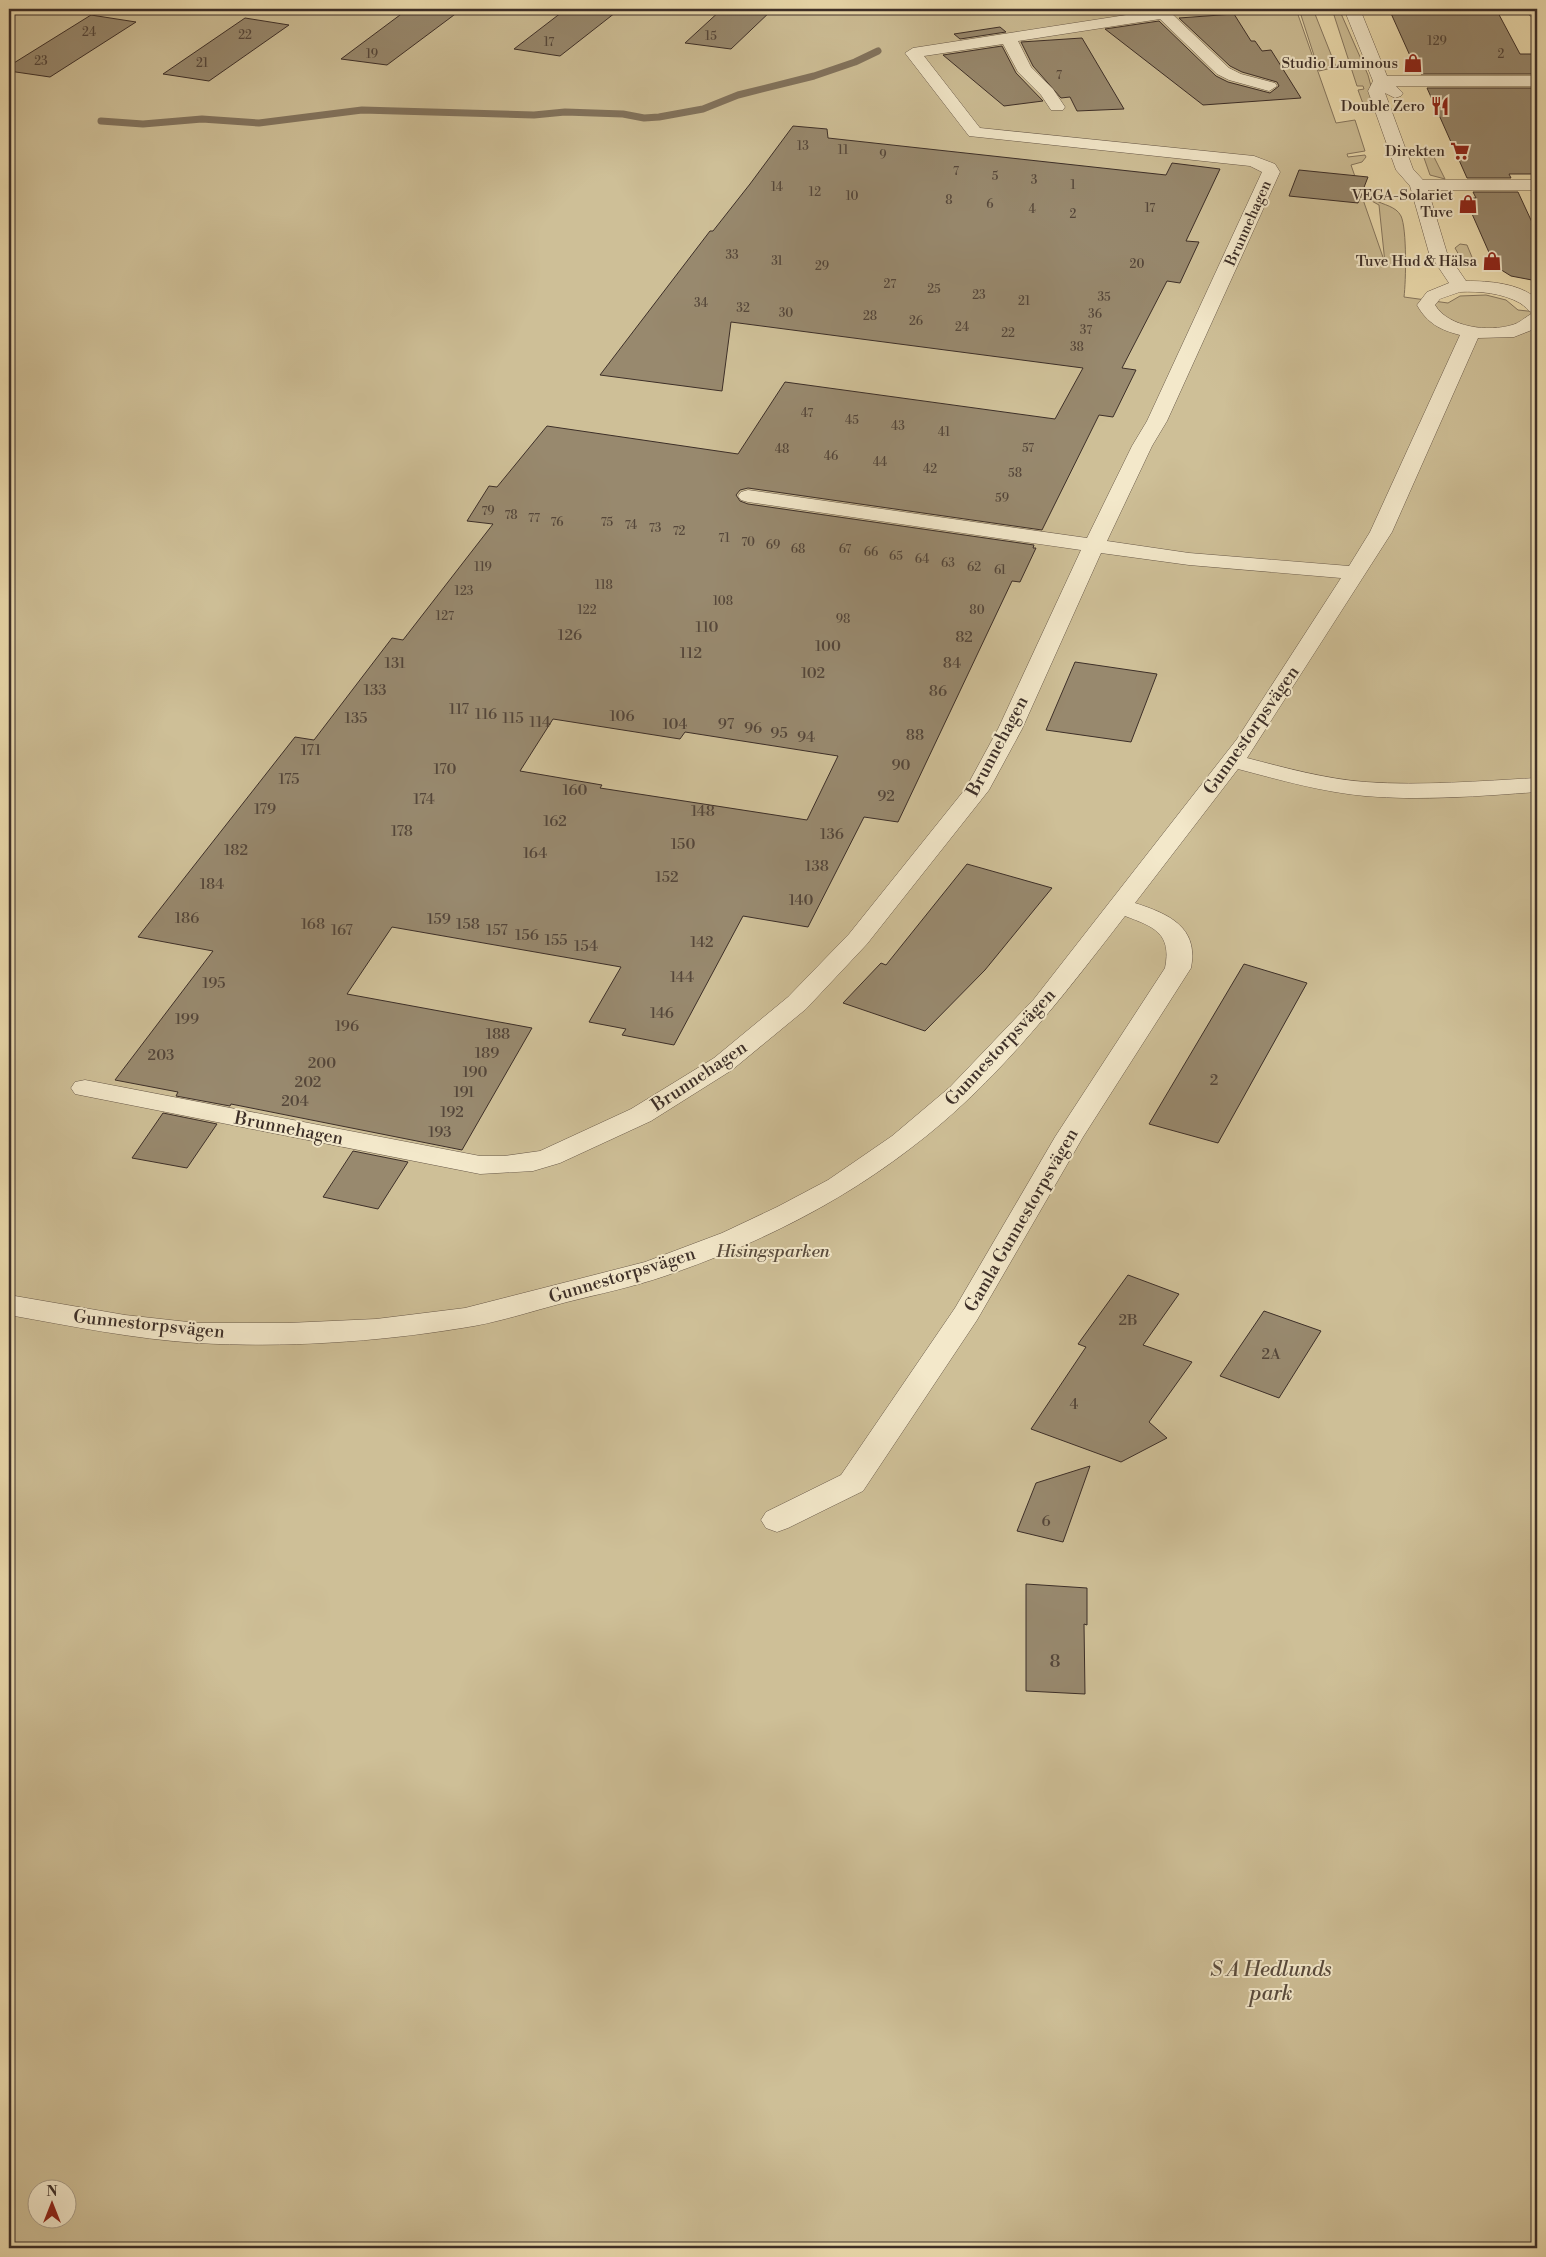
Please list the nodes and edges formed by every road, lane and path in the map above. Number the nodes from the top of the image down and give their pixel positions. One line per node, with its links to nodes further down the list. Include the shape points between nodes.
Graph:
1 (1352, 9): 6 (street)
2 (1530, 9): 4 (street)
3 (1161, 12): 5 (street); 8 (street, via 1223,70 1234,77)
4 (1537, 14)
5 (1008, 38): 9 (street, via 1024,69); 18 (street, Brunnehagen, via 913,53 975,132 1254,161 1271,172 1157,421)
6 (1381, 81): 7 (street); 10 (street, via 1394,92); 13 (street, via 1376,91 1405,170)
7 (1537, 81)
8 (1269, 86)
9 (1057, 107)
10 (1400, 107)
11 (1420, 162): 13 (street, via 1423,171)
12 (1537, 184): 13 (street)
13 (1418, 185): 14 (street, via 1438,253)
14 (1462, 287): 15 (street, via 1503,290 1523,297); 16 (street, via 1438,292 1426,305 1437,320)
15 (1537, 310): 16 (street, via 1530,325 1514,331)
16 (1471, 332): 19 (street, Gunnestorpsvägen, via 1381,532)
17 (748, 496): 18 (street)
18 (1095, 546): 19 (street, via 1216,563 1250,574); 23 (street, Brunnehagen, via 1010,729 977,790 933,847 858,939 797,1003 723,1064 641,1115 550,1157 513,1164 480,1165)
19 (1350, 583): 20 (street, Gunnestorpsvägen)
20 (1232, 761): 21 (street, via 1293,777 1365,789 1452,791); 22 (street, Gunnestorpsvägen)
21 (1537, 785)
22 (1121, 906): 24 (street, Gunnestorpsvägen, via 1030,1018 960,1093 902,1142 838,1186 787,1214 732,1240 653,1270 465,1318 376,1329 197,1333 124,1325); 25 (street, Gamla Gunnestorpsvägen, via 1171,929 1180,941 1183,954 1178,968 1069,1137 967,1313 852,1483)
23 (85, 1088)
24 (9, 1305)
25 (777, 1520)

